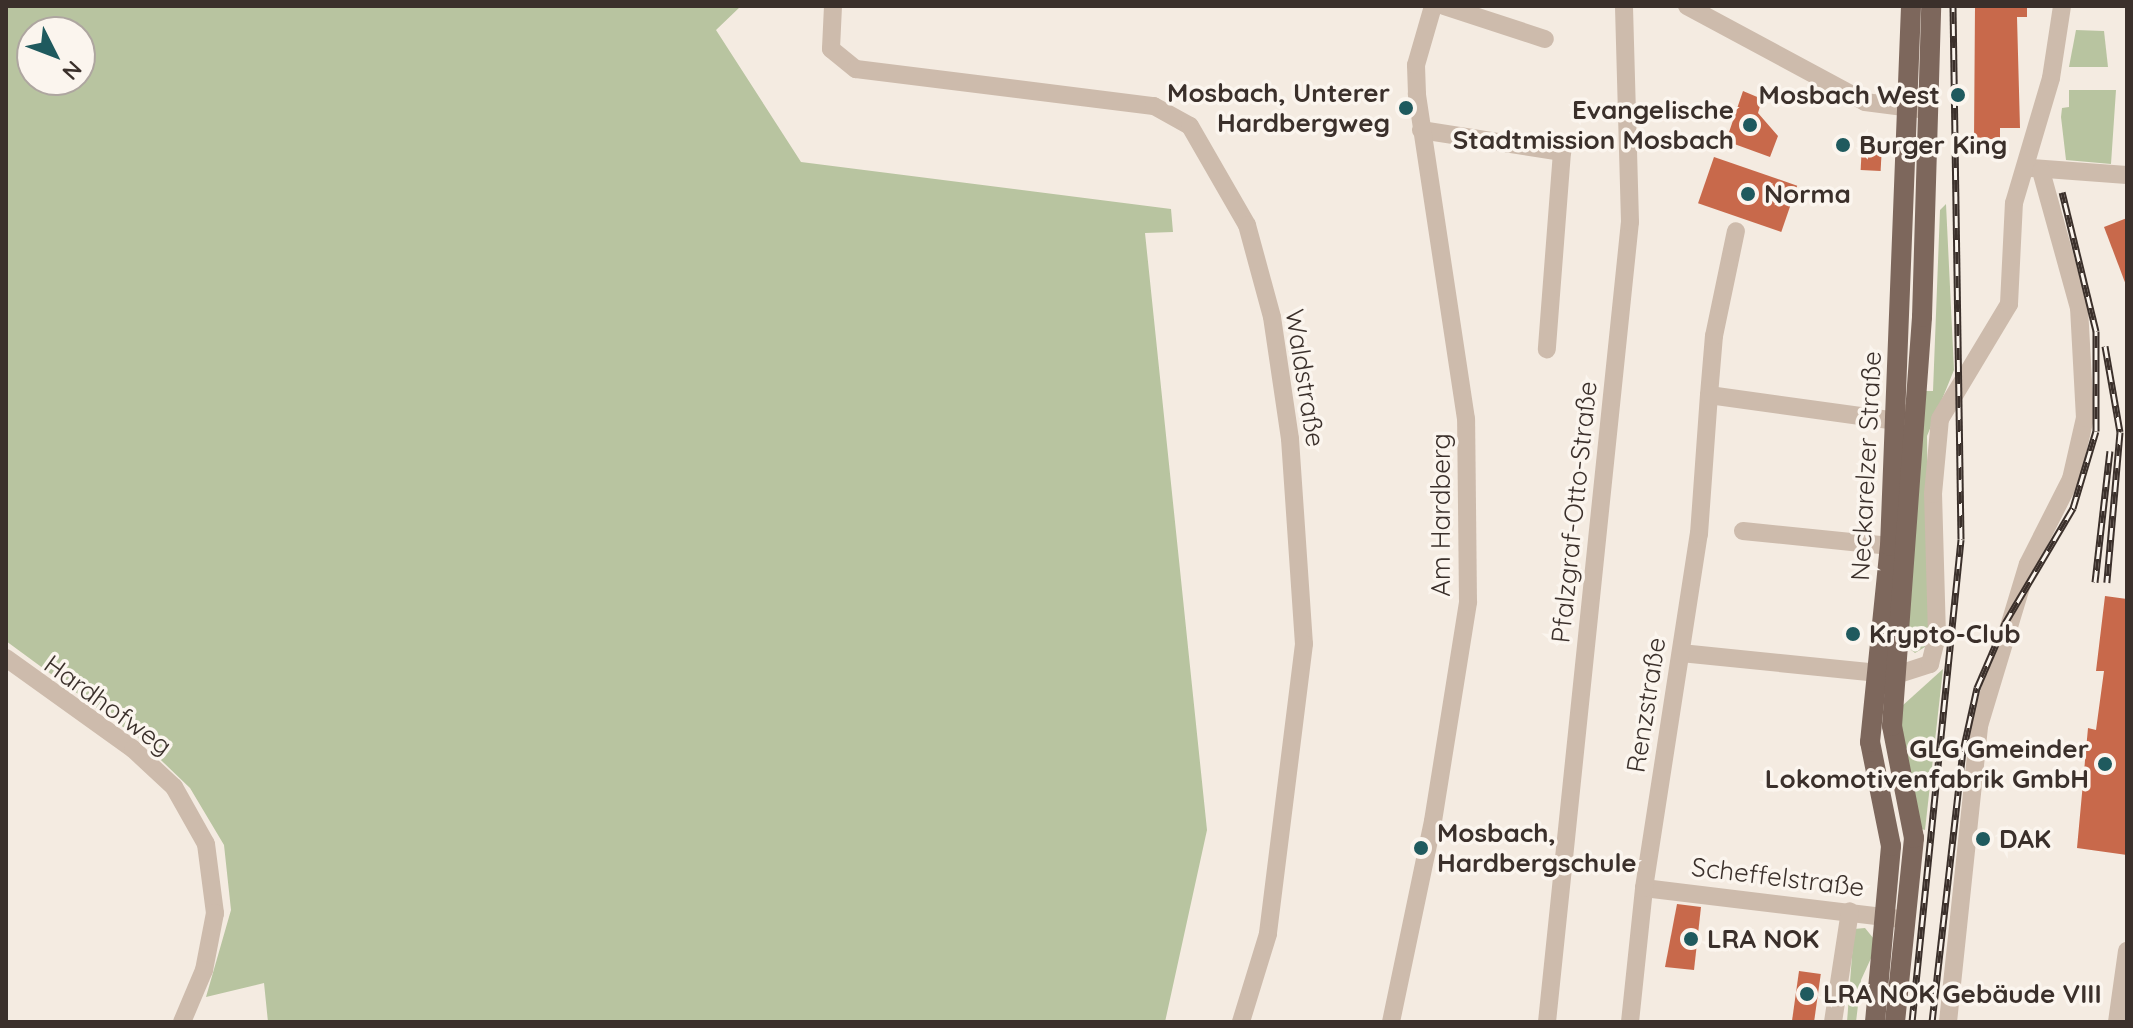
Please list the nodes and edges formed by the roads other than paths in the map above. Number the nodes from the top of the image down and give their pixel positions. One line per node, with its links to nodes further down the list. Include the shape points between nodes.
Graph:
1 (833, 6): 30 (street, Waldstraße, via 831,49 856,69 1154,106 1190,126 1247,225 1272,317 1290,439 1304,644 1268,934)
2 (1433, 6): 11 (street, Am Hardberg, via 1416,65)
3 (1444, 6): 9 (street)
4 (1624, 6): 32 (street, Pfalzgraf-Otto-Straße, via 1631,148 1627,262)
5 (1687, 6): 10 (street, via 1865,102)
6 (1911, 6): 10 (main road, Neckarelzer Straße)
7 (1931, 6): 10 (main road)
8 (2062, 6): 12 (street)
9 (1545, 39)
10 (1917, 109): 17 (main road); 18 (main road, Neckarelzer Straße)
11 (1421, 130): 15 (street, via 1562,152); 31 (street, Am Hardberg, via 1466,419 1469,588 1433,821)
12 (2032, 169): 13 (street); 23 (street, via 2010,234 2009,304 1994,338 1945,405 1936,438 1933,657 1918,673); 37 (street, via 2079,308 2085,418 2071,479 2028,564 1982,713)
13 (2127, 175)
14 (1736, 231): 16 (street, Renzstraße, via 1714,336)
15 (1547, 349)
16 (1709, 395): 18 (street); 21 (street, Renzstraße)
17 (1917, 405): 18 (street); 23 (main road)
18 (1897, 418): 20 (main road, Neckarelzer Straße)
19 (1743, 531): 20 (street)
20 (1890, 546): 23 (main road, Neckarelzer Straße)
21 (1681, 653): 23 (street); 24 (street, Renzstraße)
22 (6, 658): 29 (street, Hardhofweg, via 133,749 174,787 206,844 215,913 204,970)
23 (1874, 672): 26 (main road, Neckarelzer Straße, via 1871,756 1891,846); 27 (main road, via 1914,838)
24 (1644, 888): 25 (street, Scheffelstraße); 33 (street, Renzstraße)
25 (1850, 911): 26 (street, Scheffelstraße); 34 (street)
26 (1884, 917): 27 (street, Scheffelstraße); 35 (main road, Neckarelzer Straße)
27 (1906, 921): 36 (main road)
28 (2126, 951): 38 (street)
29 (182, 1022)
30 (1241, 1022)
31 (1391, 1022)
32 (1547, 1022)
33 (1630, 1022)
34 (1833, 1022)
35 (1875, 1022)
36 (1895, 1022)
37 (1948, 1022)
38 (2117, 1022)

